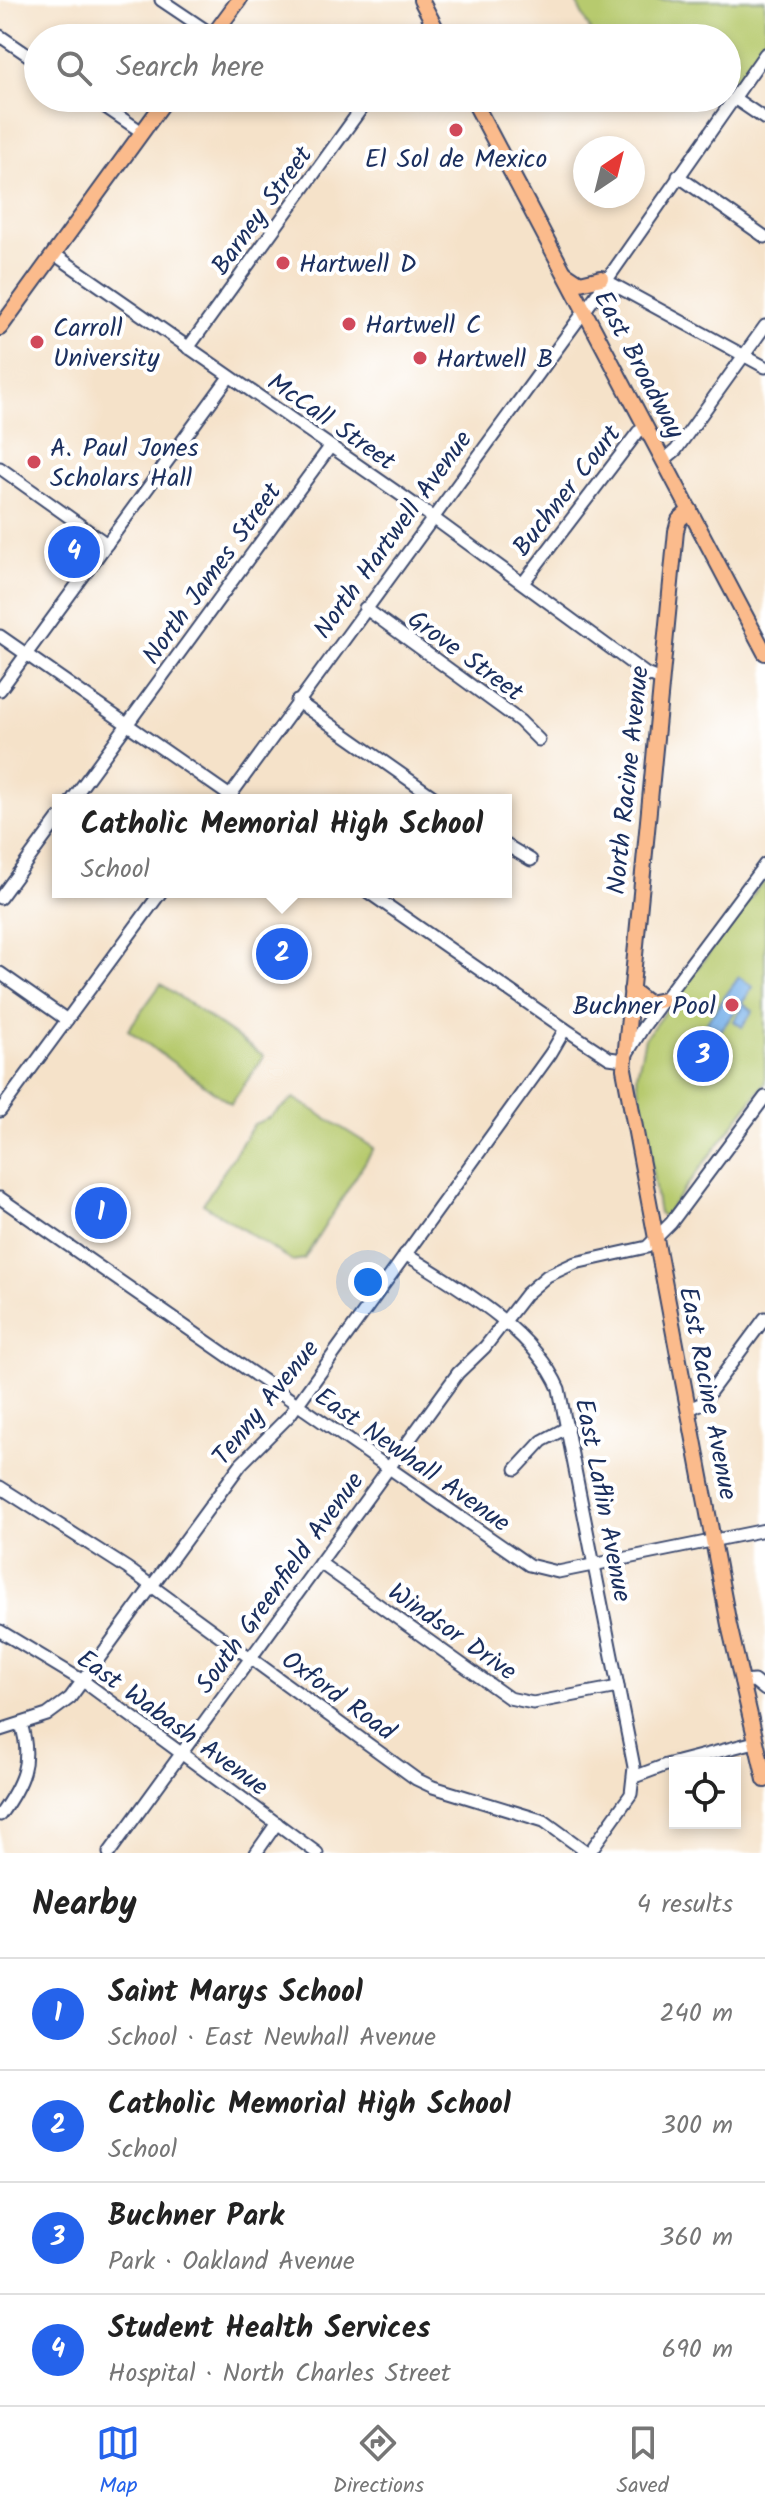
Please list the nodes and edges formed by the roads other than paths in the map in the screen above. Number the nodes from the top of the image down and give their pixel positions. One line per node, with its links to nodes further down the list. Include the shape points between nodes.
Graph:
1 (161, 0): 5 (street)
2 (239, 0): 6 (main road)
3 (421, 0): 4 (main road)
4 (431, 21): 7 (street); 8 (main road)
5 (194, 24)
6 (221, 24)
7 (428, 24)
8 (433, 24)
9 (0, 36): 10 (street)
10 (24, 52)
11 (765, 54): 12 (street, North Hartwell Avenue)
12 (741, 88)
13 (741, 103): 19 (street)
14 (113, 112): 20 (street)
15 (157, 112): 20 (main road)
16 (359, 112): 29 (street, Barney Street)
17 (479, 112): 24 (main road, East Broadway)
18 (724, 112): 21 (street, North Hartwell Avenue)
19 (765, 119)
20 (142, 132): 23 (main road)
21 (678, 176): 22 (street); 25 (street, North Hartwell Avenue)
22 (765, 237)
23 (54, 254): 28 (main road); 29 (street, McCall Street)
24 (565, 273): 25 (main road, via 580,283); 26 (main road, East Broadway)
25 (604, 279): 26 (street, North Hartwell Avenue); 30 (street)
26 (587, 304): 33 (main road, East Broadway); 38 (street, North Hartwell Avenue)
27 (765, 326): 30 (street)
28 (0, 328)
29 (188, 348): 32 (street, McCall Street)
30 (744, 356): 31 (street); 35 (street)
31 (765, 367)
32 (229, 377): 34 (street, McCall Street); 39 (street)
33 (646, 427): 35 (main road, East Broadway); 40 (street, Buchner Court)
34 (330, 447): 38 (street, McCall Street); 48 (street, North James Street)
35 (664, 460): 37 (main road, East Broadway)
36 (0, 468): 39 (street)
37 (690, 510): 43 (main road, East Broadway); 45 (main road, North Racine Avenue, via 676,531)
38 (431, 517): 40 (street, McCall Street); 41 (street, North Hartwell Avenue)
39 (107, 544): 44 (street)
40 (523, 583): 45 (street, McCall Street)
41 (365, 608): 47 (street, North Hartwell Avenue); 49 (street, Grove Street)
42 (0, 636): 44 (street)
43 (765, 653)
44 (26, 655): 46 (street); 48 (street)
45 (661, 680): 62 (main road, North Racine Avenue)
46 (0, 690)
47 (297, 701): 52 (street, North Hartwell Avenue); 53 (street)
48 (127, 726): 50 (street, North James Street); 51 (street)
49 (539, 740)
50 (76, 794)
51 (224, 794)
52 (234, 794)
53 (429, 794)
54 (52, 827): 58 (street)
55 (512, 849): 56 (street)
56 (531, 860)
57 (765, 864): 63 (street)
58 (0, 898)
59 (157, 898): 64 (street)
60 (377, 898): 65 (street)
61 (0, 973): 64 (street)
62 (631, 990): 63 (main road, via 648,1003); 66 (main road, North Racine Avenue)
63 (663, 1000): 66 (street)
64 (67, 1020): 68 (street)
65 (565, 1029): 66 (street, via 609,1058); 71 (street, Tenny Avenue)
66 (623, 1060): 70 (main road, East Racine Avenue)
67 (765, 1097): 70 (street, South Greenfield Avenue)
68 (0, 1111)
69 (0, 1198): 74 (street, East Newhall Avenue)
70 (654, 1240): 73 (street, South Greenfield Avenue, via 647,1247 556,1271 526,1294); 75 (main road, East Racine Avenue)
71 (405, 1254): 73 (street, East Laflin Avenue); 74 (street, Tenny Avenue)
72 (765, 1318): 75 (street, via 702,1403)
73 (504, 1322): 76 (street, East Laflin Avenue, via 546,1361); 77 (street, South Greenfield Avenue, via 458,1373)
74 (297, 1405): 77 (street, East Newhall Avenue); 84 (street, Tenny Avenue, via 241,1464)
75 (688, 1410): 81 (main road, East Racine Avenue)
76 (568, 1427): 78 (street, via 542,1441); 83 (street, East Laflin Avenue)
77 (389, 1468): 82 (street, South Greenfield Avenue); 83 (street, East Newhall Avenue, via 529,1565 558,1572)
78 (516, 1469)
79 (0, 1487): 84 (street, Oxford Road)
80 (765, 1530): 81 (street, East Newhall Avenue)
81 (713, 1541): 83 (street, East Newhall Avenue); 88 (main road, East Racine Avenue)
82 (320, 1563): 86 (street, South Greenfield Avenue); 89 (street, Windsor Drive, via 509,1698 533,1703)
83 (596, 1565): 89 (street, East Laflin Avenue)
84 (152, 1586): 86 (street, Oxford Road); 87 (street, Tenny Avenue)
85 (0, 1631): 87 (street, East Wabash Avenue)
86 (251, 1658): 94 (street, South Greenfield Avenue); 102 (street, Oxford Road, via 416,1779 544,1821)
87 (83, 1681): 91 (street, Tenny Avenue, via 59,1707); 94 (street, East Wabash Avenue)
88 (741, 1682): 90 (street, via 754,1681); 93 (main road, East Racine Avenue)
89 (618, 1687): 95 (street, East Laflin Avenue)
90 (765, 1690)
91 (21, 1724): 92 (street, Tenny Avenue); 97 (street, via 26,1767)
92 (0, 1730)
93 (755, 1742): 95 (street); 96 (main road, East Racine Avenue)
94 (181, 1754): 98 (street, East Wabash Avenue); 99 (street, South Greenfield Avenue)
95 (634, 1777): 102 (street, via 631,1794)
96 (765, 1780)
97 (0, 1815)
98 (277, 1823): 100 (street); 101 (street, East Wabash Avenue)
99 (109, 1853)
100 (256, 1853)
101 (317, 1853)
102 (588, 1853)

